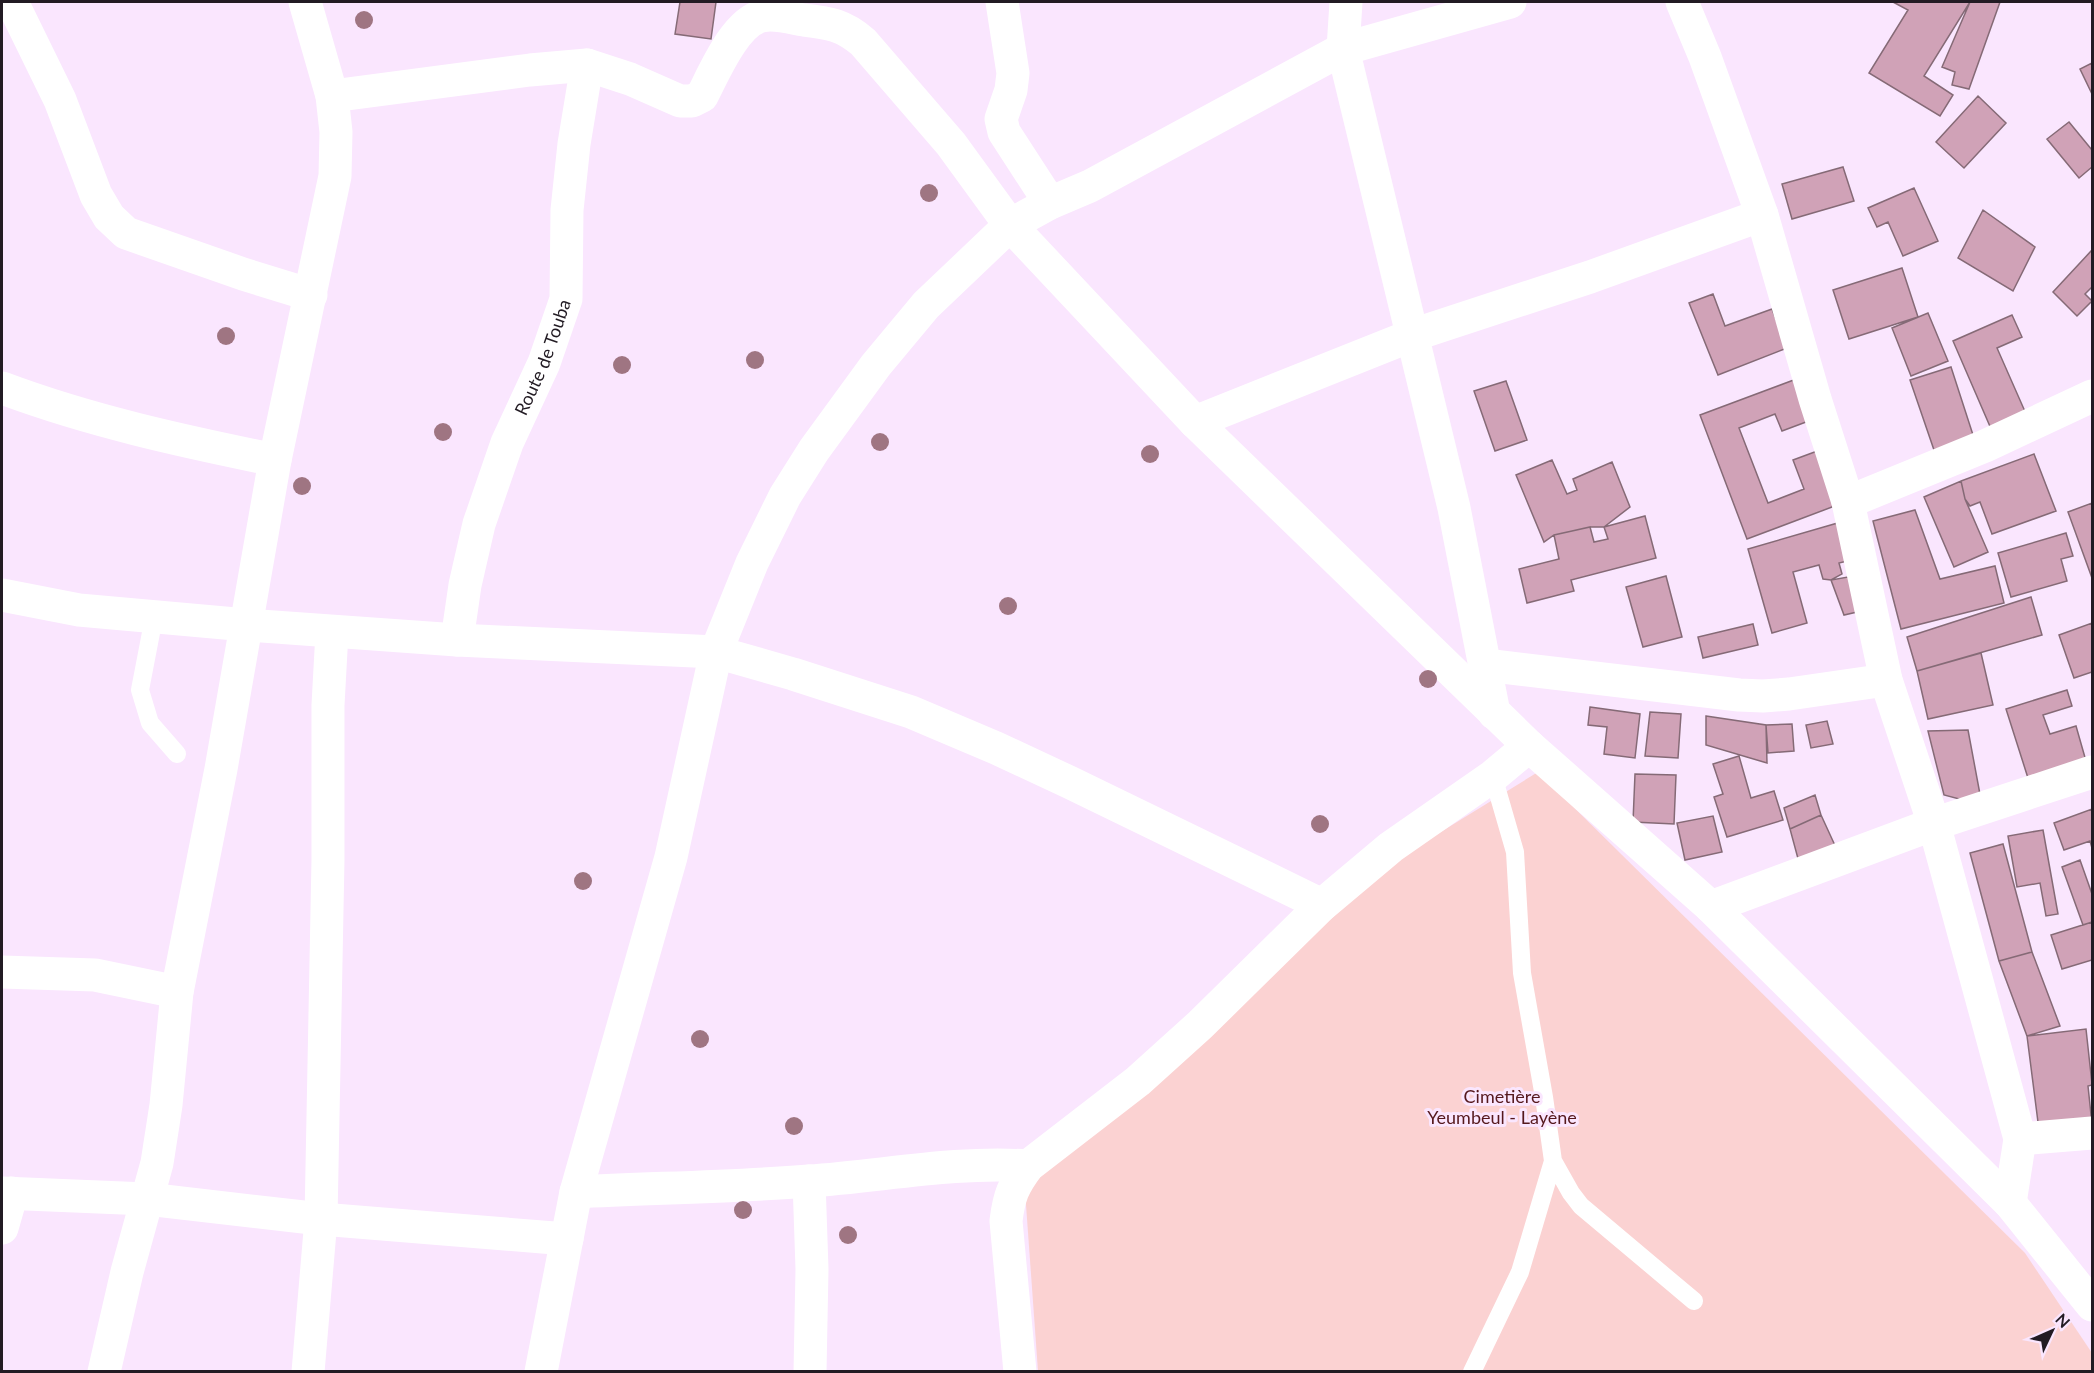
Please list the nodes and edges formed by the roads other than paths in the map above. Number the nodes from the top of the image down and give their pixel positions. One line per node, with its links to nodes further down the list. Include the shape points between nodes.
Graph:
1 (12, 2): 13 (street, via 60,100 96,195 109,217 126,233)
2 (305, 2): 9 (street)
3 (1002, 2): 10 (street, via 1013,73 1001,119 1004,132)
4 (1346, 2): 7 (street)
5 (1510, 2): 7 (street)
6 (1682, 2): 11 (street, via 1706,57)
7 (1343, 50): 10 (street, via 1090,186); 14 (street)
8 (587, 65): 9 (street); 12 (street, via 692,101 702,96 734,38 748,23 762,16 832,23 863,42 951,144); 24 (street, Route de Touba, via 569,188 566,299 544,363 507,443 479,524)
9 (332, 96): 13 (street, via 335,176)
10 (1050, 203): 12 (street)
11 (1762, 215): 14 (street); 19 (street)
12 (1010, 225): 17 (street); 25 (street, via 926,305 814,450 784,496)
13 (311, 295): 18 (street)
14 (1413, 335): 17 (street); 26 (street, via 1454,508)
15 (2, 388): 18 (street, via 106,423)
16 (2092, 396): 19 (street, via 1985,446)
17 (1195, 422): 28 (street)
18 (275, 460): 22 (street)
19 (1848, 502): 27 (street)
20 (2, 595): 21 (street, via 80,610)
21 (154, 616): 22 (street); 30 (lane, via 141,690 150,723)
22 (246, 626): 23 (street); 37 (street)
23 (332, 632): 24 (street); 47 (street)
24 (457, 640): 25 (street)
25 (716, 652): 34 (street, via 911,712 1038,768); 43 (street, via 671,858)
26 (1485, 665): 27 (street, via 1763,696); 28 (street)
27 (1886, 680): 33 (street)
28 (1494, 713): 29 (street)
29 (1529, 746): 32 (street); 35 (street)
30 (177, 754)
31 (2092, 772): 33 (street)
32 (1493, 776): 34 (street, via 1391,847); 40 (lane, via 1515,852 1522,973)
33 (1934, 824): 35 (street); 39 (street)
34 (1322, 904): 41 (street, via 1138,1081)
35 (1712, 907): 46 (street)
36 (2, 972): 37 (street, via 95,975)
37 (177, 992): 45 (street, via 166,1105)
38 (2092, 1133): 39 (street)
39 (2020, 1139): 46 (street)
40 (1553, 1161): 50 (lane, via 1581,1206); 57 (lane, via 1520,1272)
41 (1028, 1166): 42 (street, via 961,1166); 56 (street, via 1008,1199 1006,1221)
42 (809, 1181): 43 (street); 55 (street)
43 (576, 1191): 49 (street)
44 (7, 1193): 45 (street); 48 (street)
45 (147, 1199): 47 (street); 52 (street)
46 (2010, 1203): 51 (street)
47 (321, 1219): 49 (street); 53 (street)
48 (2, 1228)
49 (567, 1239): 54 (street)
50 (1694, 1301)
51 (2092, 1305)
52 (104, 1371)
53 (308, 1371)
54 (541, 1371)
55 (810, 1371)
56 (1020, 1371)
57 (1472, 1371)

